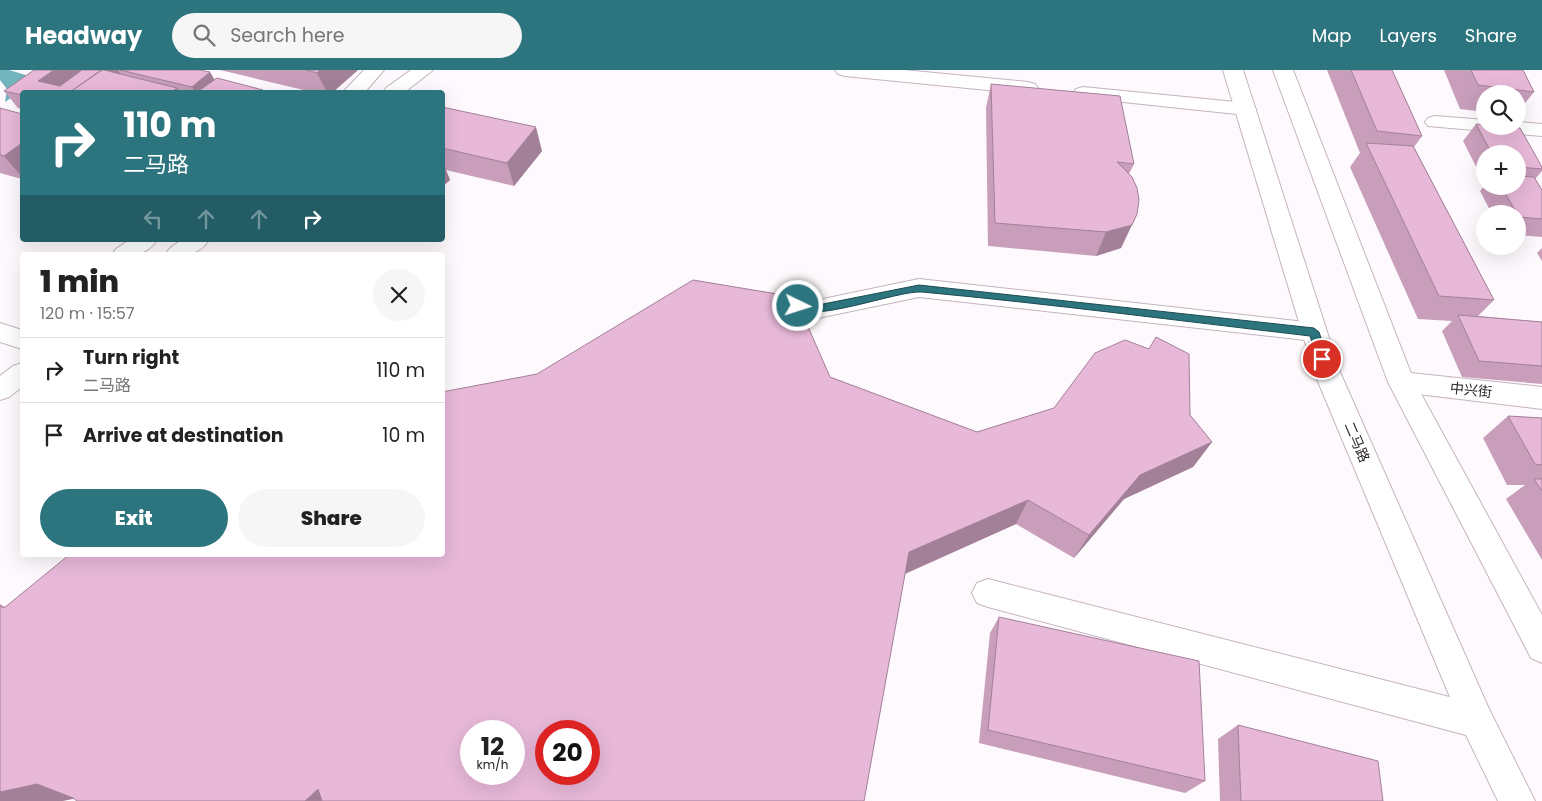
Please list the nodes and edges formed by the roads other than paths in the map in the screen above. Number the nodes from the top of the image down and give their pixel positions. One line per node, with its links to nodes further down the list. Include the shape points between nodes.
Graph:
1 (374, 70): 6 (main road)
2 (424, 70): 7 (main road)
3 (845, 70): 8 (main road)
4 (1233, 70): 8 (main road, 二马路)
5 (1283, 70): 20 (main road)
6 (356, 90)
7 (396, 90)
8 (1246, 109): 18 (main road, 二马路)
9 (1435, 122): 10 (main road)
10 (1476, 125)
11 (1526, 129): 12 (main road)
12 (1542, 130)
13 (142, 242): 15 (main road)
14 (194, 242): 16 (main road)
15 (128, 252)
16 (181, 252)
17 (739, 298): 18 (main road, via 818,309 919,288)
18 (1314, 332): 25 (main road, 二马路, via 1326,372)
19 (20, 375): 21 (main road)
20 (1401, 382): 22 (main road, 中兴街); 24 (main road)
21 (0, 390)
22 (1542, 398)
23 (988, 593): 25 (main road)
24 (1542, 647)
25 (1477, 721): 26 (main road, 二马路)
26 (1517, 801)

